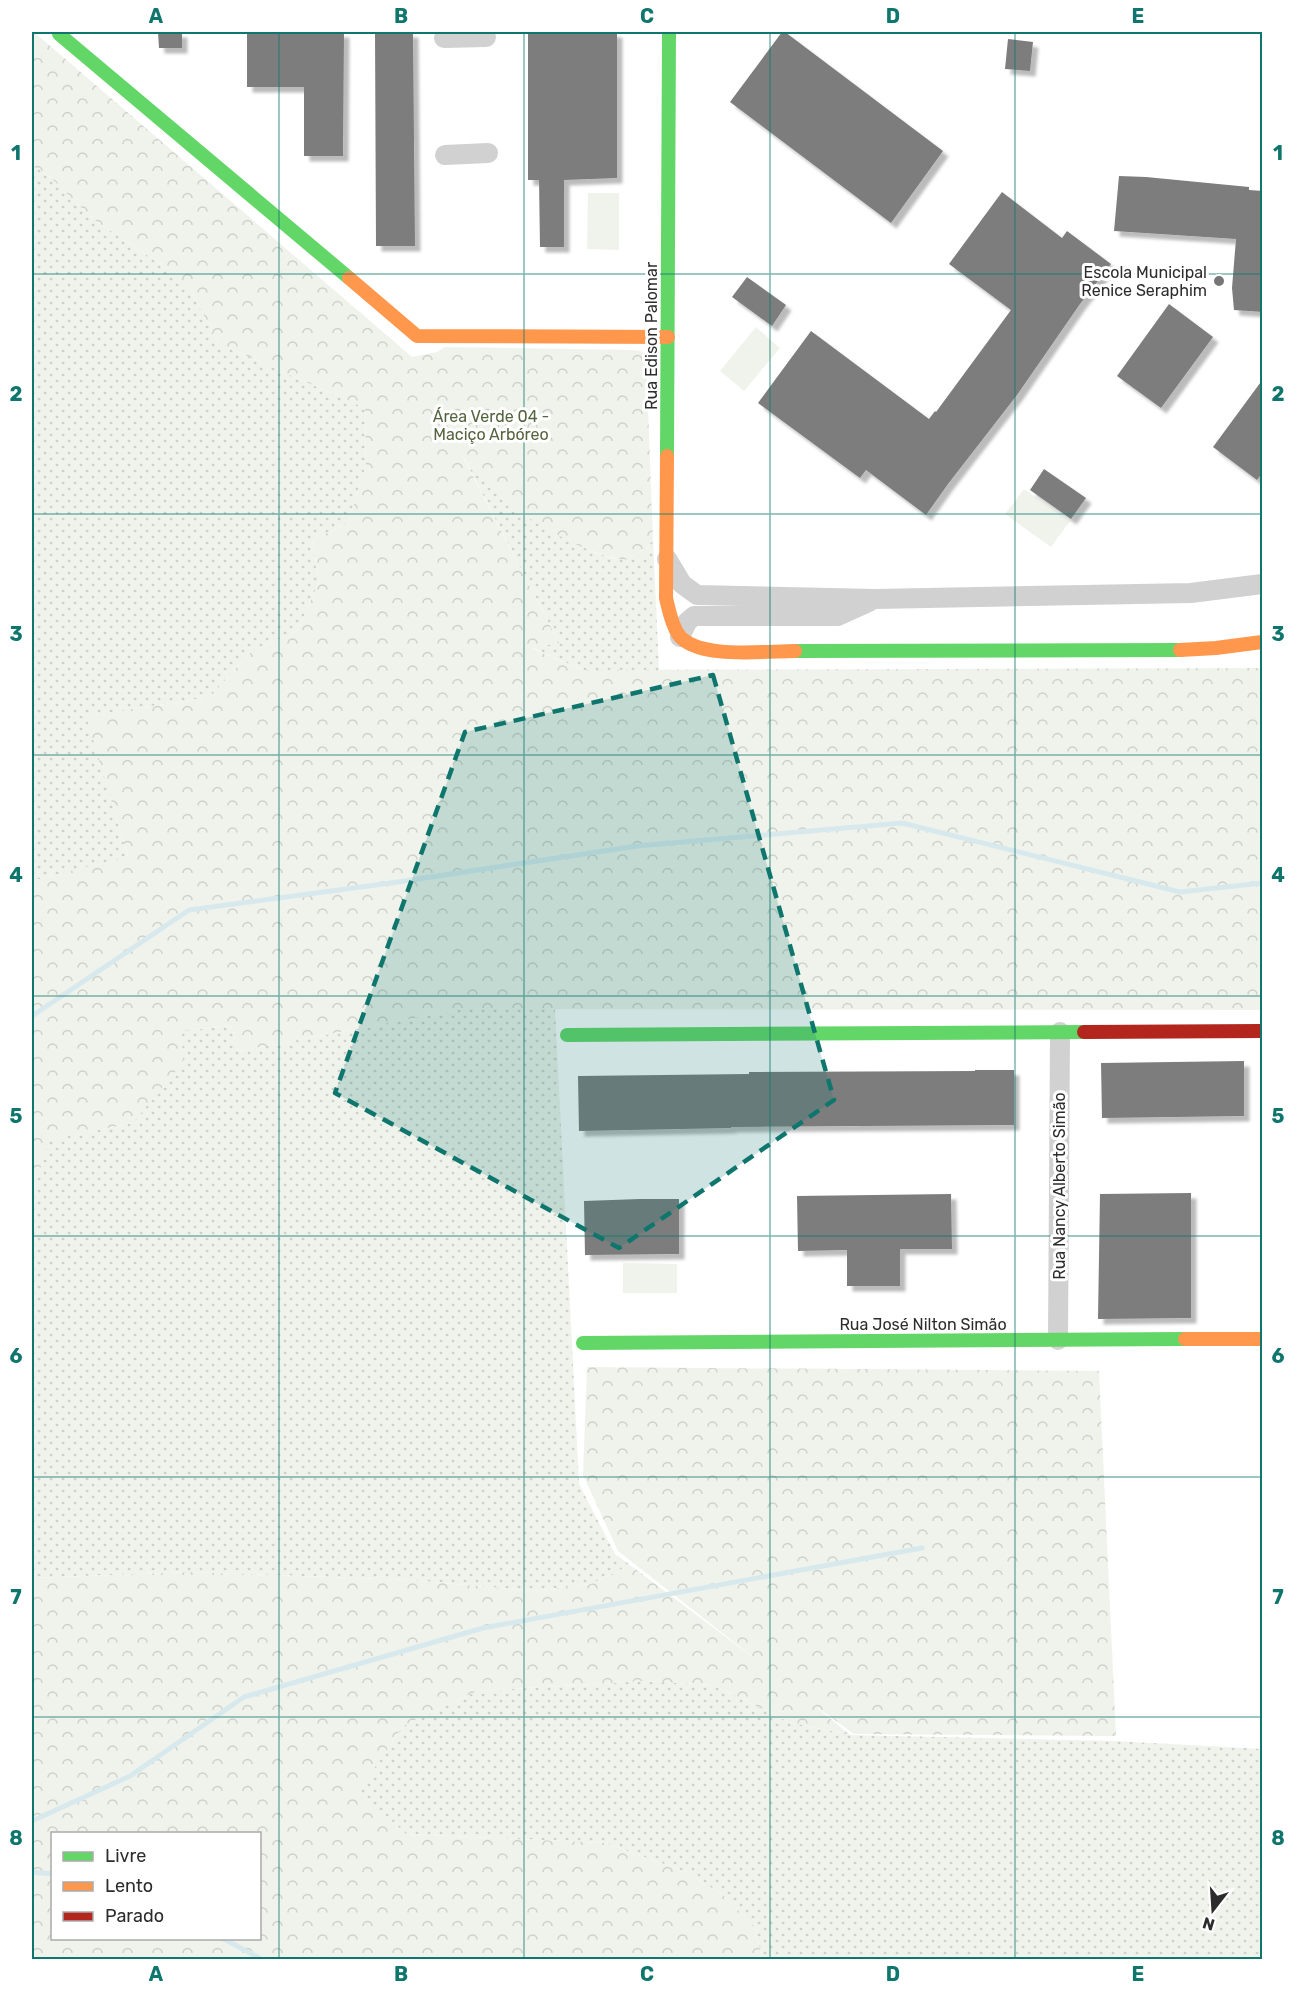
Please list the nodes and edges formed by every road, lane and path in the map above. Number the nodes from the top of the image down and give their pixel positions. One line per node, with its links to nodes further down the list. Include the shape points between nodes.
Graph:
1 (59, 32): 7 (street, via 417,336)
2 (669, 32): 7 (street, Rua Edison Palomar)
3 (486, 37): 4 (street)
4 (444, 38)
5 (488, 153): 6 (street)
6 (445, 155)
7 (668, 337): 8 (street, Rua Edison Palomar)
8 (667, 559): 10 (street, via 682,584 697,595); 11 (street, Rua Edison Palomar, via 668,612)
9 (1263, 584): 10 (street, via 1191,593)
10 (875, 599): 11 (street, via 838,616 694,616)
11 (680, 637): 12 (street, via 689,645 710,651 1179,650)
12 (1263, 642)
13 (1263, 1031): 14 (street)
14 (1060, 1032): 15 (street); 17 (street, Rua Nancy Alberto Simão)
15 (567, 1035)
16 (1263, 1339): 17 (street, Rua José Nilton Simão)
17 (1058, 1340): 18 (street, Rua José Nilton Simão)
18 (583, 1342)

